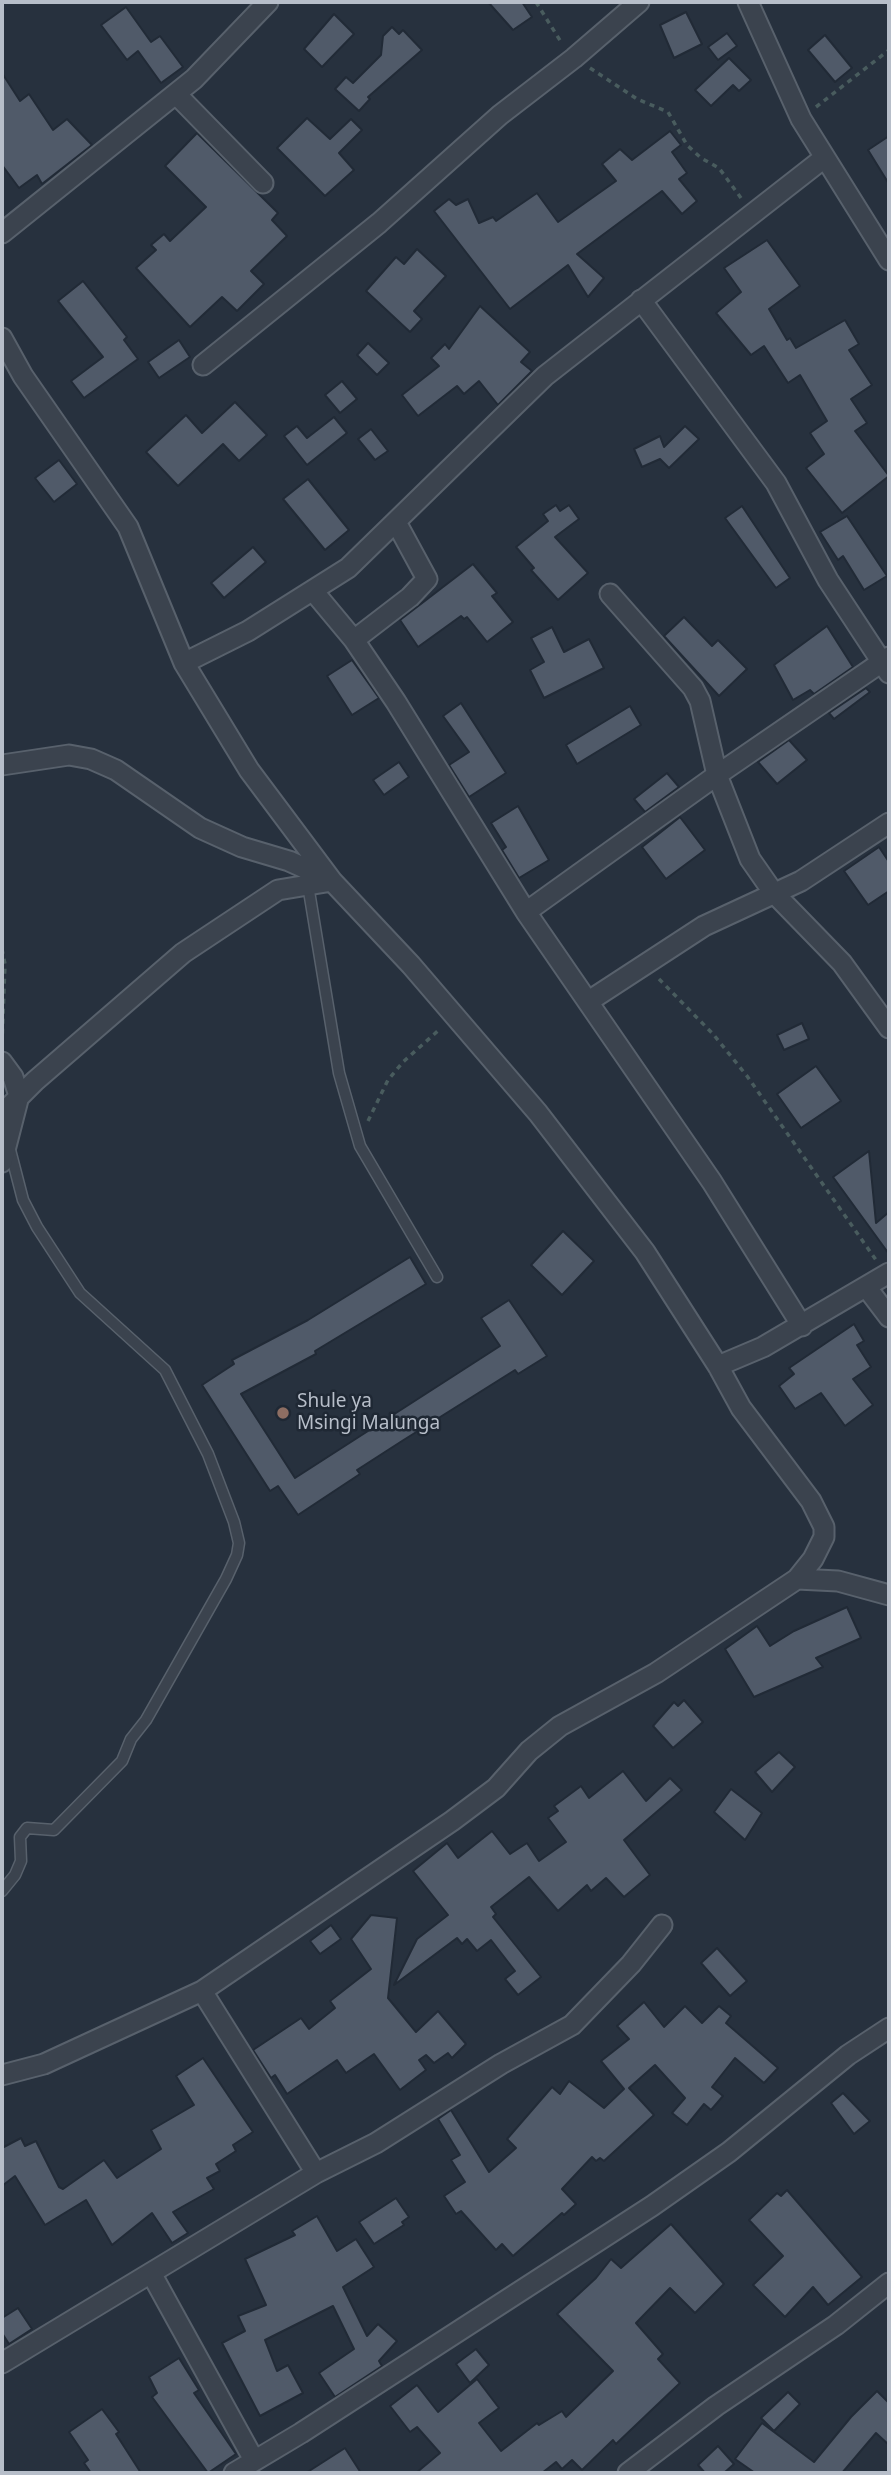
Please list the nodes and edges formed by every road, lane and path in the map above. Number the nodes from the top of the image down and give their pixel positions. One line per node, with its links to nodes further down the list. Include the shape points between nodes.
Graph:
1 (268, 2): 7 (street)
2 (536, 2): 6 (path, via 548,26)
3 (639, 2): 6 (street)
4 (748, 2): 8 (street)
5 (889, 50): 8 (path)
6 (574, 58): 11 (path, via 637,99 668,112 687,145 719,169 742,199); 16 (street, via 500,114 379,223)
7 (176, 94): 10 (street); 12 (street)
8 (801, 119): 9 (street)
9 (824, 158): 11 (street); 13 (street)
10 (263, 183)
11 (767, 202): 14 (street)
12 (2, 233)
13 (889, 260)
14 (641, 300): 17 (street, via 545,376); 22 (street, via 776,484 828,580)
15 (2, 338): 21 (street, via 23,376 128,527)
16 (203, 365)
17 (396, 522): 18 (street, via 348,568); 20 (street, via 427,579)
18 (314, 592): 20 (street); 21 (street)
19 (610, 594): 24 (street, via 693,688)
20 (354, 640): 29 (street)
21 (184, 663): 26 (street, via 249,770)
22 (886, 665): 24 (street)
23 (2, 765): 26 (street, via 69,755 90,759 116,770 200,828)
24 (717, 775): 28 (street, via 750,859); 29 (street)
25 (889, 823): 28 (street, via 802,881)
26 (332, 881): 27 (street); 33 (street)
27 (308, 884): 37 (street, via 278,890 183,953); 40 (lane, via 337,1062)
28 (773, 892): 31 (street, via 704,926); 34 (street, via 842,962)
29 (526, 912): 32 (street)
30 (2, 949): 35 (path)
31 (646, 964): 32 (street); 42 (path, via 747,1076)
32 (589, 1001): 46 (street, via 712,1182)
33 (455, 1017): 40 (path, via 388,1080); 47 (street, via 538,1114 645,1252)
34 (889, 1028)
35 (2, 1051)
36 (2, 1062): 37 (street)
37 (19, 1096): 38 (street); 39 (street)
38 (2, 1114)
39 (8, 1139): 41 (street); 50 (lane, via 23,1200 57,1261 79,1293 165,1370 208,1454 239,1543 226,1579 122,1761 54,1829 27,1828 20,1837 21,1861)
40 (360, 1146): 43 (lane)
41 (2, 1162)
42 (887, 1274): 44 (street)
43 (438, 1277)
44 (867, 1288): 45 (street); 46 (street)
45 (889, 1317)
46 (802, 1326): 47 (street)
47 (718, 1366): 48 (street, via 741,1408 811,1501 824,1527 821,1547)
48 (797, 1579): 49 (street, via 838,1581); 52 (street, via 656,1673 560,1726 529,1751 496,1788 452,1821)
49 (889, 1595)
50 (2, 1891)
51 (662, 1924): 55 (street, via 572,2025 376,2143)
52 (202, 1991): 54 (street, via 44,2064); 55 (street)
53 (889, 2028): 59 (street, via 653,2206)
54 (2, 2075)
55 (316, 2173): 56 (street)
56 (151, 2273): 58 (street); 59 (street)
57 (889, 2283): 61 (street)
58 (2, 2363)
59 (254, 2460): 60 (street)
60 (233, 2473)
61 (628, 2473)

